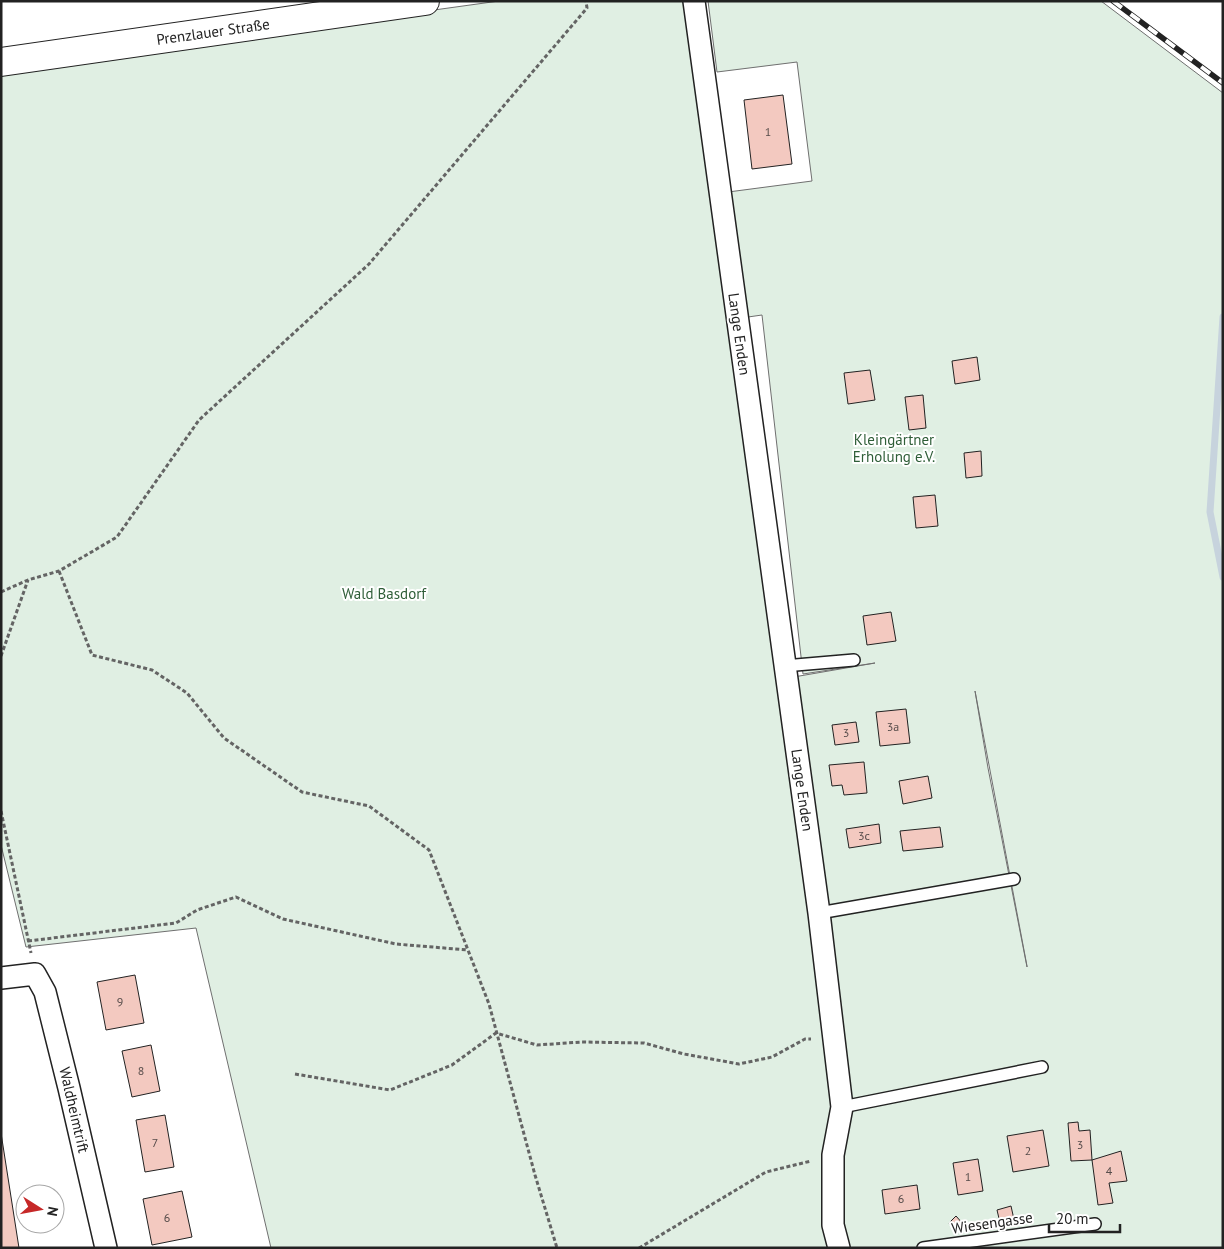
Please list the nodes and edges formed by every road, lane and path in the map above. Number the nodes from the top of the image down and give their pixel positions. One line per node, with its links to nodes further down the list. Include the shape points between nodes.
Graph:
1 (425, 1): 4 (main road, Prenzlauer Straße)
2 (586, 1): 5 (path, via 587,8 369,264 199,420 117,537)
3 (694, 1): 10 (street, Lange Enden)
4 (1, 62)
5 (59, 571): 6 (path); 15 (path, via 92,655 152,670 187,693 224,738 302,792 369,806 429,850)
6 (28, 580): 7 (path); 8 (path)
7 (1, 592)
8 (1, 656)
9 (854, 660): 10 (lane)
10 (784, 666): 13 (street, Lange Enden)
11 (1, 811): 14 (path)
12 (1014, 879): 13 (lane)
13 (819, 913): 19 (street, Lange Enden)
14 (28, 941): 15 (path, via 176,923 196,910 236,897 283,919 396,944); 16 (path)
15 (468, 950): 18 (path, via 489,1004)
16 (36, 974): 17 (street); 25 (street, Waldheimtrift, via 45,992)
17 (1, 978)
18 (496, 1033): 19 (path, via 537,1046 582,1042 644,1043 739,1064 772,1057 805,1039); 21 (path, via 452,1065 390,1090); 26 (path)
19 (834, 1039): 22 (street, Lange Enden)
20 (1042, 1067): 22 (lane)
21 (295, 1074)
22 (842, 1107): 23 (street, Lange Enden)
23 (833, 1155): 27 (path, via 766,1172); 28 (street, Lange Enden, via 833,1225)
24 (1095, 1224): 29 (lane, Wiesengasse)
25 (106, 1248)
26 (557, 1248)
27 (639, 1248)
28 (839, 1248)
29 (923, 1248)

